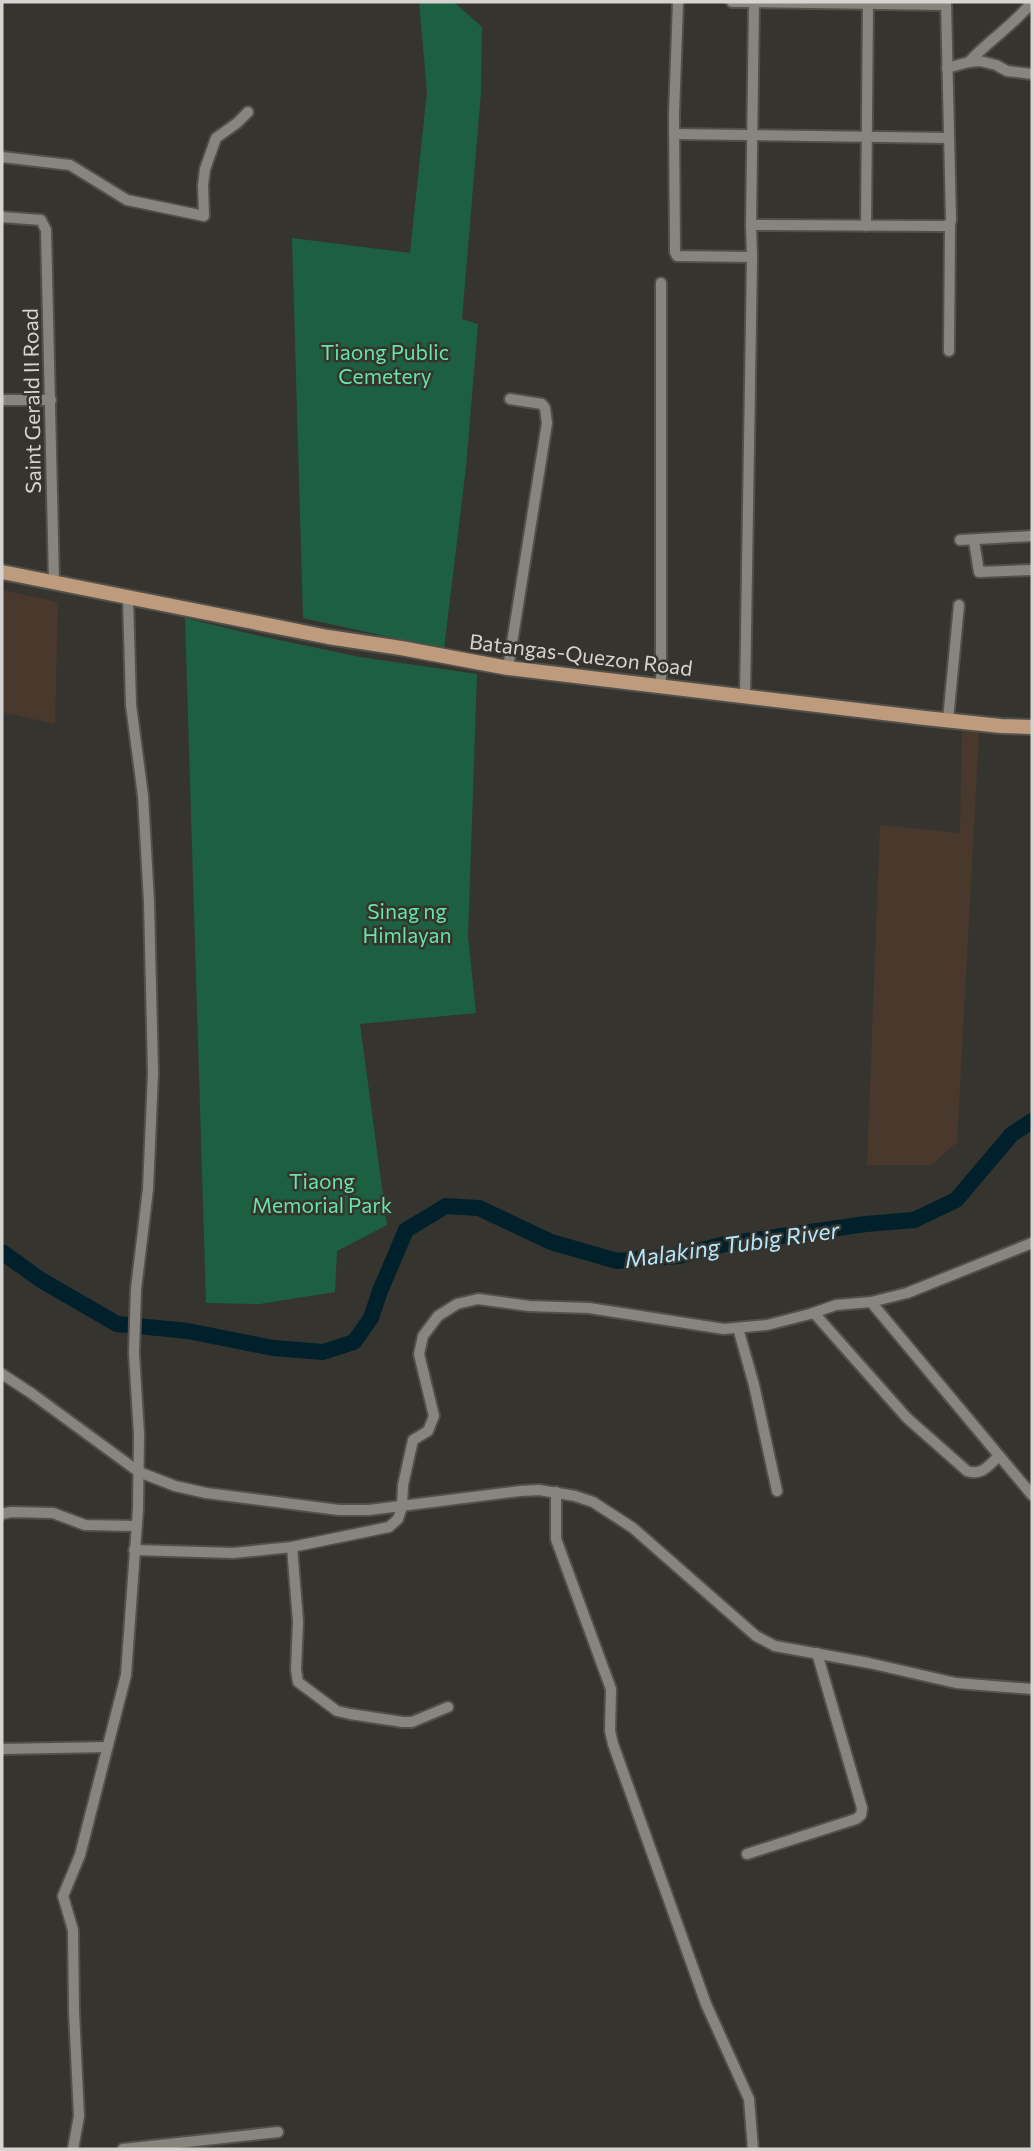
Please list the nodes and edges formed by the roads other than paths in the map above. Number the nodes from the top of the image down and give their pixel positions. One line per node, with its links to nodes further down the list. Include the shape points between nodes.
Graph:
1 (678, 2): 11 (street)
2 (732, 2): 3 (street)
3 (754, 2): 6 (street); 12 (street)
4 (1032, 2): 7 (street)
5 (946, 3): 6 (street); 8 (street)
6 (868, 4): 13 (street)
7 (969, 62): 8 (street); 9 (street)
8 (947, 68): 14 (street)
9 (1032, 74)
10 (248, 112): 15 (street, via 216,138 205,169 204,216 127,200 69,165)
11 (674, 134): 12 (street); 20 (street, via 677,256)
12 (752, 135): 13 (street); 18 (street)
13 (867, 137): 14 (street); 19 (street)
14 (949, 138): 17 (street)
15 (2, 157)
16 (2, 218): 25 (street, Saint Gerald II Road, via 41,220 46,230)
17 (950, 224): 19 (street); 22 (street)
18 (751, 225): 19 (street); 20 (street)
19 (866, 226)
20 (752, 257): 36 (street)
21 (661, 283): 35 (street)
22 (949, 351)
23 (510, 398): 34 (street, via 542,404 547,422)
24 (2, 400): 25 (street)
25 (51, 400): 31 (street, Saint Gerald II Road)
26 (1032, 536): 28 (street)
27 (960, 540): 28 (street)
28 (974, 541): 29 (street, via 979,572)
29 (1032, 570)
30 (2, 572): 31 (main road, Batangas-Quezon Road)
31 (54, 582): 32 (main road, Batangas-Quezon Road)
32 (128, 598): 34 (main road, Batangas-Quezon Road); 45 (street, via 131,705 149,889 153,1073 148,1189 136,1289)
33 (959, 605): 37 (street)
34 (508, 668): 35 (main road, Batangas-Quezon Road)
35 (661, 686): 36 (main road, Batangas-Quezon Road)
36 (745, 696): 37 (main road, Batangas-Quezon Road)
37 (948, 720): 38 (main road, Batangas-Quezon Road)
38 (1032, 727)
39 (1032, 1243): 40 (street, via 907,1293)
40 (871, 1302): 41 (street, via 835,1305); 44 (street)
41 (814, 1313): 42 (street); 44 (street, via 907,1418 967,1471 981,1472)
42 (738, 1328): 46 (street); 49 (street, via 589,1308 478,1299 457,1304 438,1315 423,1336 419,1354 434,1416 428,1431 413,1440)
43 (2, 1374): 45 (street)
44 (999, 1456): 48 (street)
45 (139, 1472): 49 (street, via 175,1486 241,1499 339,1510); 51 (street)
46 (777, 1491)
47 (556, 1492): 49 (street, via 520,1491); 54 (street, via 593,1503 633,1528 757,1636 775,1646); 63 (street, via 556,1539 611,1689 612,1744 706,2004 749,2099)
48 (1032, 1495)
49 (402, 1507): 52 (street, via 388,1527)
50 (2, 1514): 51 (street, via 53,1513 85,1525)
51 (136, 1526): 53 (street)
52 (292, 1547): 53 (street, via 233,1553); 56 (street, via 298,1682 337,1712 412,1722)
53 (134, 1550): 57 (street, via 126,1675)
54 (817, 1653): 55 (street, via 956,1683); 59 (street, via 848,1755 860,1815)
55 (1032, 1689)
56 (448, 1707)
57 (107, 1747): 58 (street); 61 (street, via 80,1854 63,1896 73,1930 79,2116)
58 (2, 1749)
59 (747, 1853)
60 (278, 2132): 62 (street)
61 (73, 2149)
62 (123, 2149)
63 (753, 2149)

